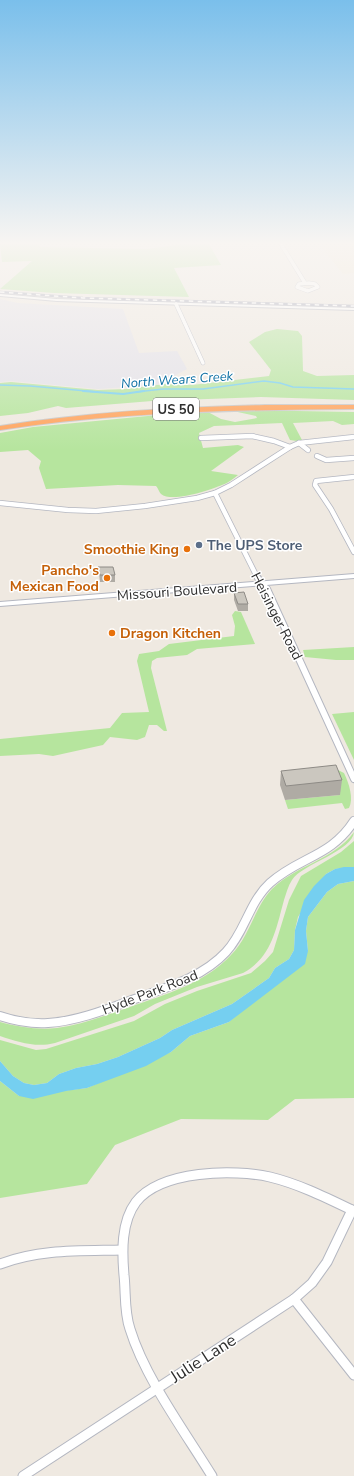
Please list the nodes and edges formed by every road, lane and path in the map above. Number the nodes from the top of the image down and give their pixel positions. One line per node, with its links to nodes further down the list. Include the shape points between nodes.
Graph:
1 (180, 313): 2 (street)
2 (203, 363)
3 (354, 403): 5 (highway, US 50, via 137,406 68,411)
4 (354, 408): 6 (highway, US 50, via 160,410 83,416)
5 (0, 420)
6 (0, 428)
7 (354, 437): 9 (street)
8 (201, 438): 10 (street, via 252,436)
9 (299, 443): 10 (street); 11 (street)
10 (290, 447): 15 (street, via 231,486)
11 (308, 450)
12 (317, 456): 13 (street, via 326,460)
13 (354, 458)
14 (354, 477): 17 (street, via 316,481 315,485)
15 (215, 493): 16 (street, via 145,506 96,511); 19 (street, Heisinger Road)
16 (0, 503)
17 (354, 552)
18 (354, 576): 19 (main road, Missouri Boulevard)
19 (261, 584): 20 (main road, Missouri Boulevard); 21 (street, Heisinger Road, via 267,589)
20 (0, 604)
21 (354, 779)
22 (354, 821): 23 (street, Hyde Park Road, via 332,847 286,871 262,891 254,900 242,930 231,946 215,962 192,977 86,1017 46,1023)
23 (0, 1016)
24 (353, 1211): 25 (street, via 304,1188 268,1177 198,1174 172,1179 146,1191 136,1202 128,1219); 27 (street, Julie Lane, via 327,1262 312,1283)
25 (122, 1250): 26 (street, via 53,1251 15,1257); 29 (street, via 128,1323 139,1352)
26 (0, 1264)
27 (294, 1299): 28 (street); 29 (street, Julie Lane)
28 (354, 1375)
29 (158, 1387): 30 (street, Julie Lane); 31 (street)
30 (23, 1476)
31 (212, 1476)

